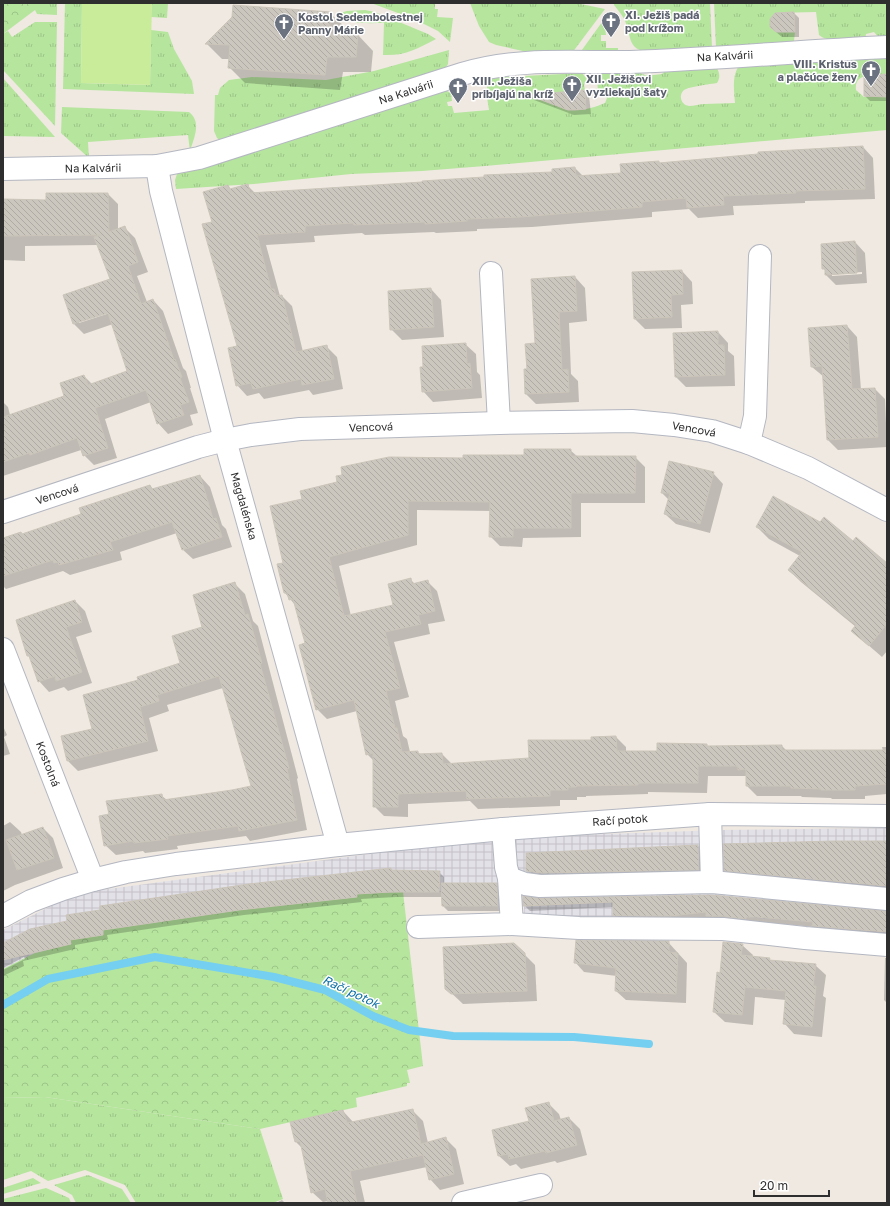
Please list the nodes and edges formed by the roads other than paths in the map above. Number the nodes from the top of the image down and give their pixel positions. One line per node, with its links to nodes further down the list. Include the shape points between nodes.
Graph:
1 (887, 47): 2 (street, Na Kalvárii, via 630,62 506,64 443,80 199,158)
2 (158, 166): 3 (street, Na Kalvárii); 7 (street, Magdalénska, via 161,191)
3 (3, 168)
4 (760, 256): 8 (street, via 756,416)
5 (491, 273): 6 (street)
6 (499, 423): 7 (street, Vencová, via 300,429); 8 (street, Vencová, via 632,421 712,431)
7 (225, 440): 10 (street, Vencová); 15 (street, Magdalénska)
8 (749, 443): 9 (street, Vencová, via 808,468)
9 (887, 510)
10 (3, 512)
11 (3, 649): 17 (street, Kostolná)
12 (710, 814): 13 (street, Račí potok); 14 (street, Račí potok); 18 (street)
13 (887, 816)
14 (503, 829): 15 (street, Račí potok); 16 (street, via 506,867)
15 (338, 845): 17 (street, Račí potok, via 176,864)
16 (510, 878): 18 (street, via 540,886); 21 (street)
17 (93, 880): 20 (street, Račí potok, via 31,901)
18 (712, 882): 19 (street)
19 (887, 899)
20 (3, 916)
21 (512, 924): 22 (street); 23 (street, via 579,928 723,929)
22 (418, 927)
23 (887, 945)
24 (541, 1185): 25 (street)
25 (463, 1203)

